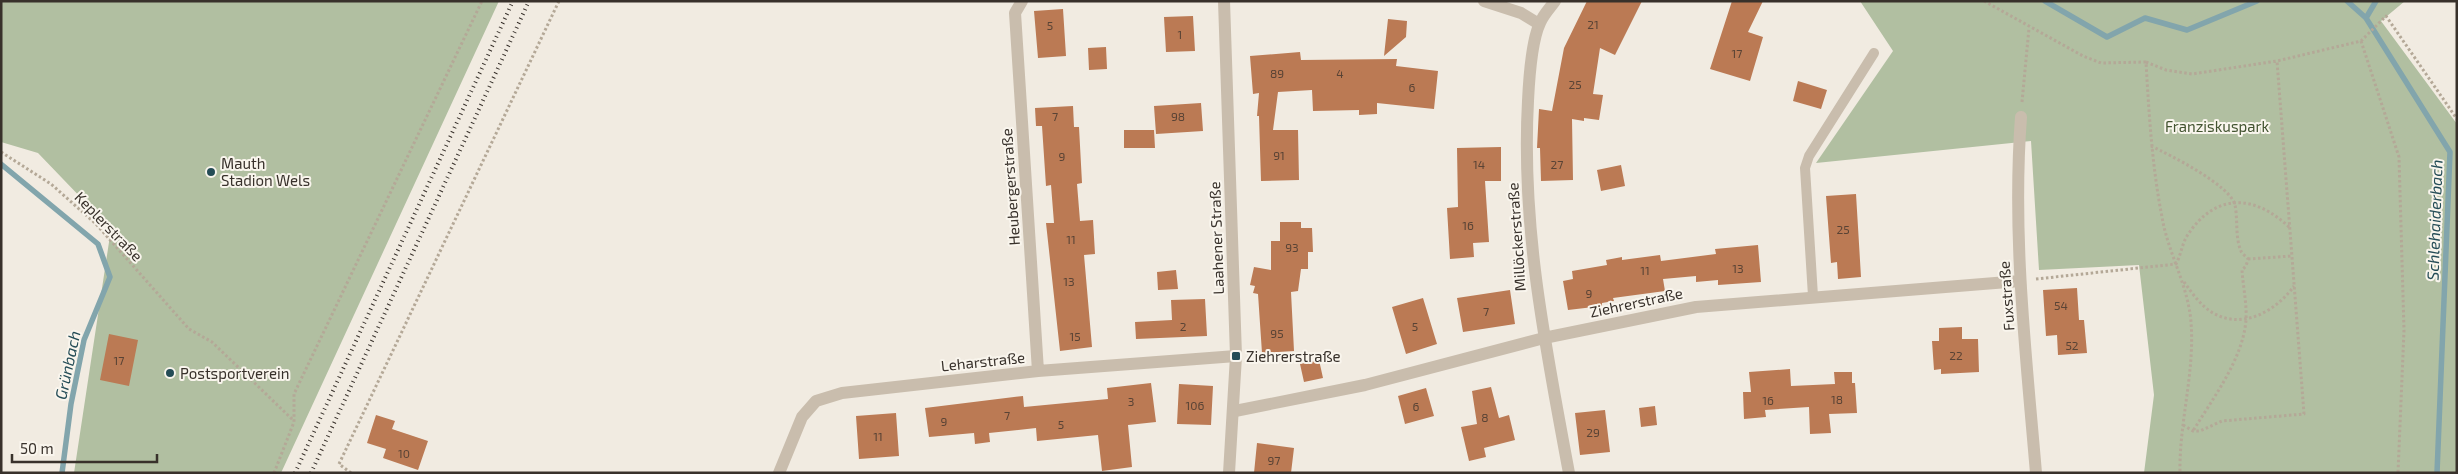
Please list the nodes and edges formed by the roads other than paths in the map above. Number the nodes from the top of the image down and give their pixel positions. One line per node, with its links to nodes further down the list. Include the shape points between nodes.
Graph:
1 (1022, 1): 12 (street, Heubergerstraße, via 1015,13)
2 (1224, 1): 11 (street, Laahener Straße)
3 (1484, 1): 5 (street)
4 (1555, 1): 5 (street, Millöckerstraße)
5 (1539, 24): 10 (street, Millöckerstraße, via 1530,69 1527,141 1529,223)
6 (1874, 53): 9 (lane, via 1809,156 1805,168)
7 (2021, 117): 8 (street, Fuxstraße, via 2017,172)
8 (2020, 281): 9 (street, Ziehrerstraße); 17 (street, Fuxstraße)
9 (1813, 296): 10 (street, Ziehrerstraße, via 1696,306)
10 (1544, 338): 13 (street, Ziehrerstraße, via 1364,385); 16 (street, Millöckerstraße)
11 (1236, 356): 12 (street, Leharstraße); 13 (street, Laahener Straße)
12 (1038, 372): 14 (street, Leharstraße, via 842,392 816,401 802,418)
13 (1235, 411): 15 (street, Laahener Straße)
14 (779, 473)
15 (1230, 473)
16 (1569, 473)
17 (2036, 473)

